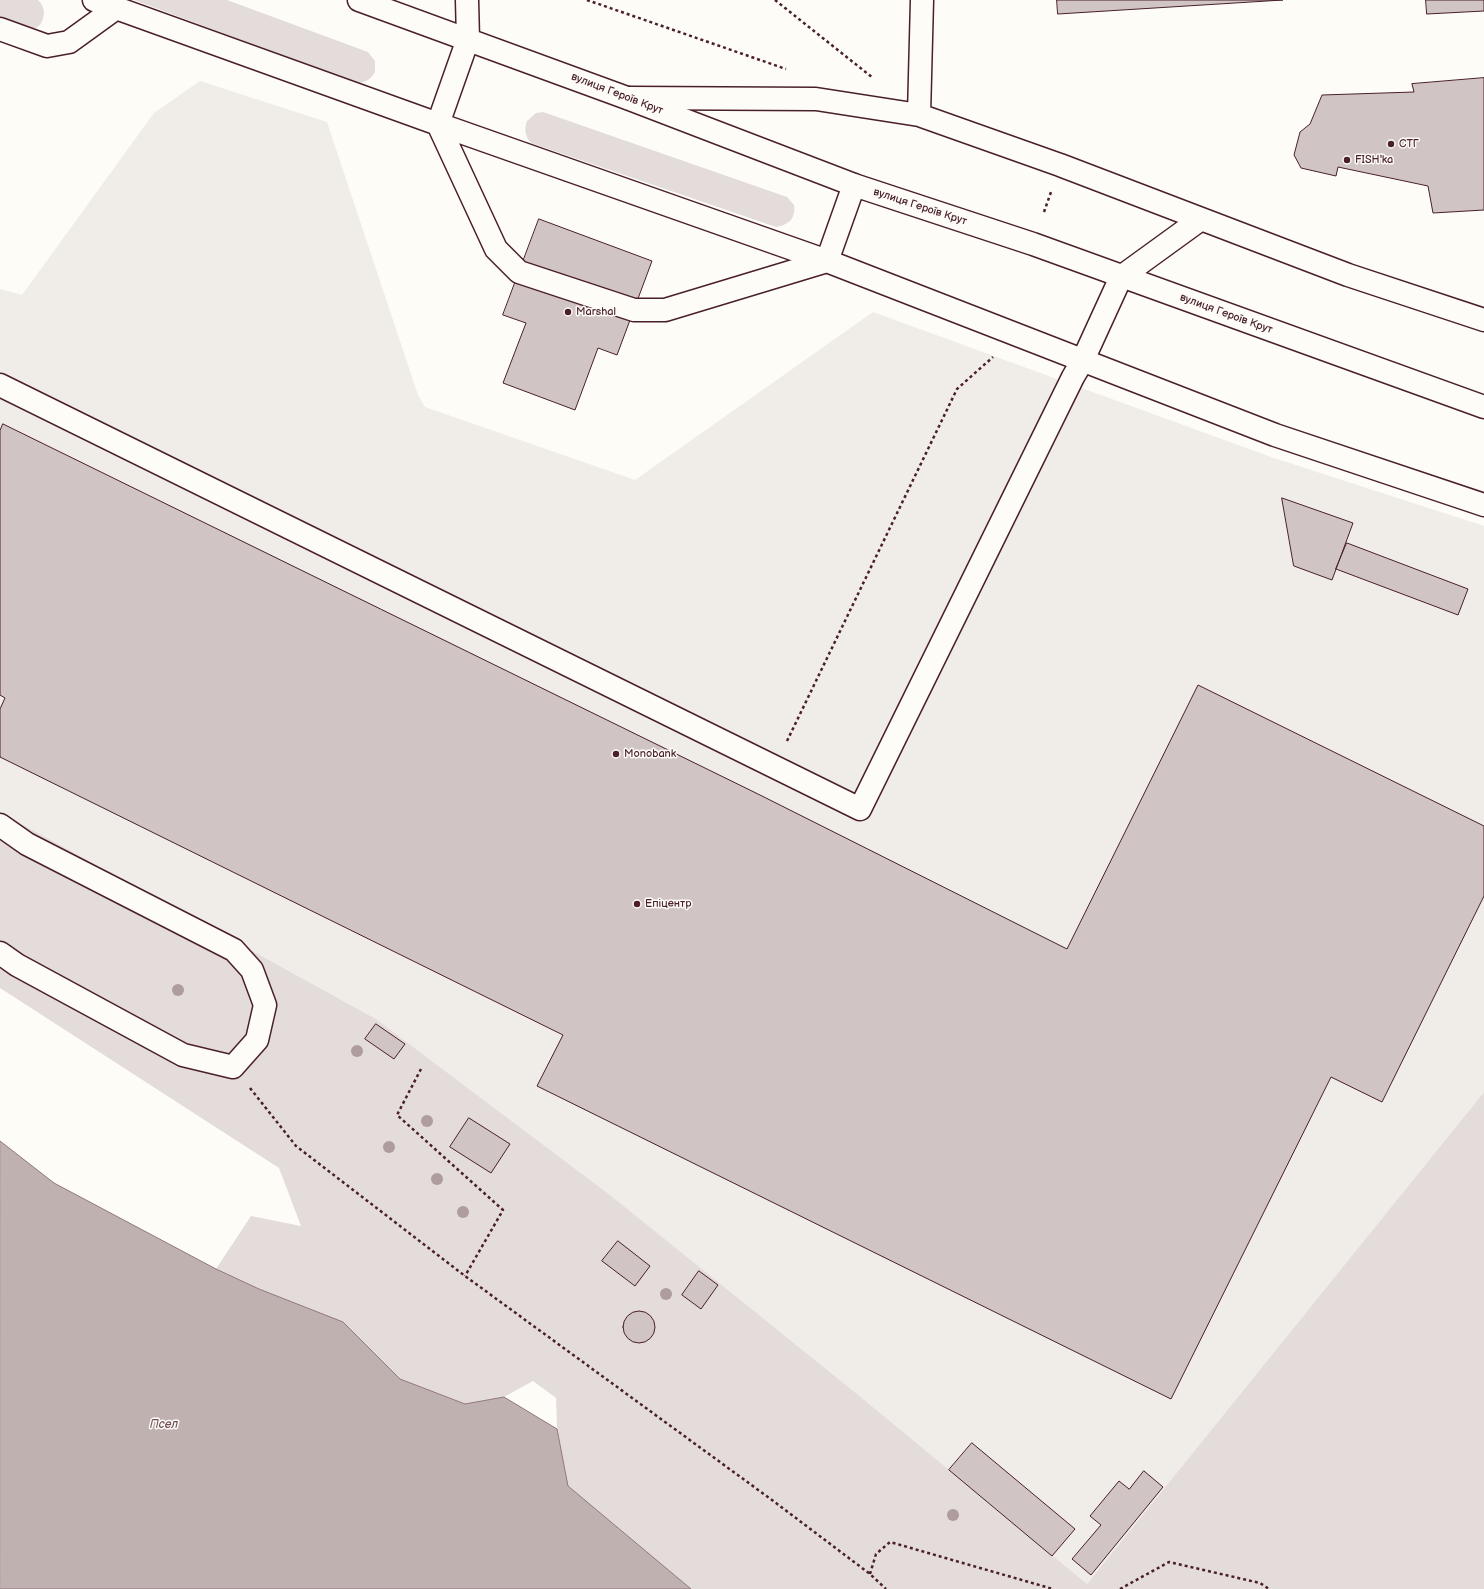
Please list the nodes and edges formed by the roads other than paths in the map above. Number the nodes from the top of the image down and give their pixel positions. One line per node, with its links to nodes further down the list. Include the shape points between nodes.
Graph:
1 (94, 0): 5 (main road)
2 (359, 0): 7 (main road, вулиця Героїв Крут)
3 (467, 0): 7 (main road)
4 (922, 0): 9 (main road)
5 (116, 8): 6 (main road, via 69,42 47,46); 10 (main road)
6 (0, 29)
7 (468, 39): 8 (main road, вулиця Героїв Крут); 10 (main road)
8 (627, 98): 9 (main road, via 816,99); 11 (main road, вулиця Героїв Крут)
9 (919, 115): 12 (main road)
10 (438, 124): 13 (main road); 13 (main road, via 496,249 519,272 634,310 665,310)
11 (854, 185): 13 (main road); 14 (main road, вулиця Героїв Крут, via 1034,244)
12 (1201, 219): 14 (main road); 15 (main road, via 1348,275)
13 (827, 261): 16 (main road)
14 (1121, 277): 16 (main road); 18 (main road, вулиця Героїв Крут)
15 (1484, 320)
16 (1083, 360): 17 (main road, via 860,809); 19 (main road, via 1275,434)
17 (0, 385)
18 (1484, 407)
19 (1484, 505)
20 (0, 825): 21 (main road, via 27,844 234,950 252,970 265,1006 258,1040 233,1067 183,1055 17,965)
21 (0, 953)

